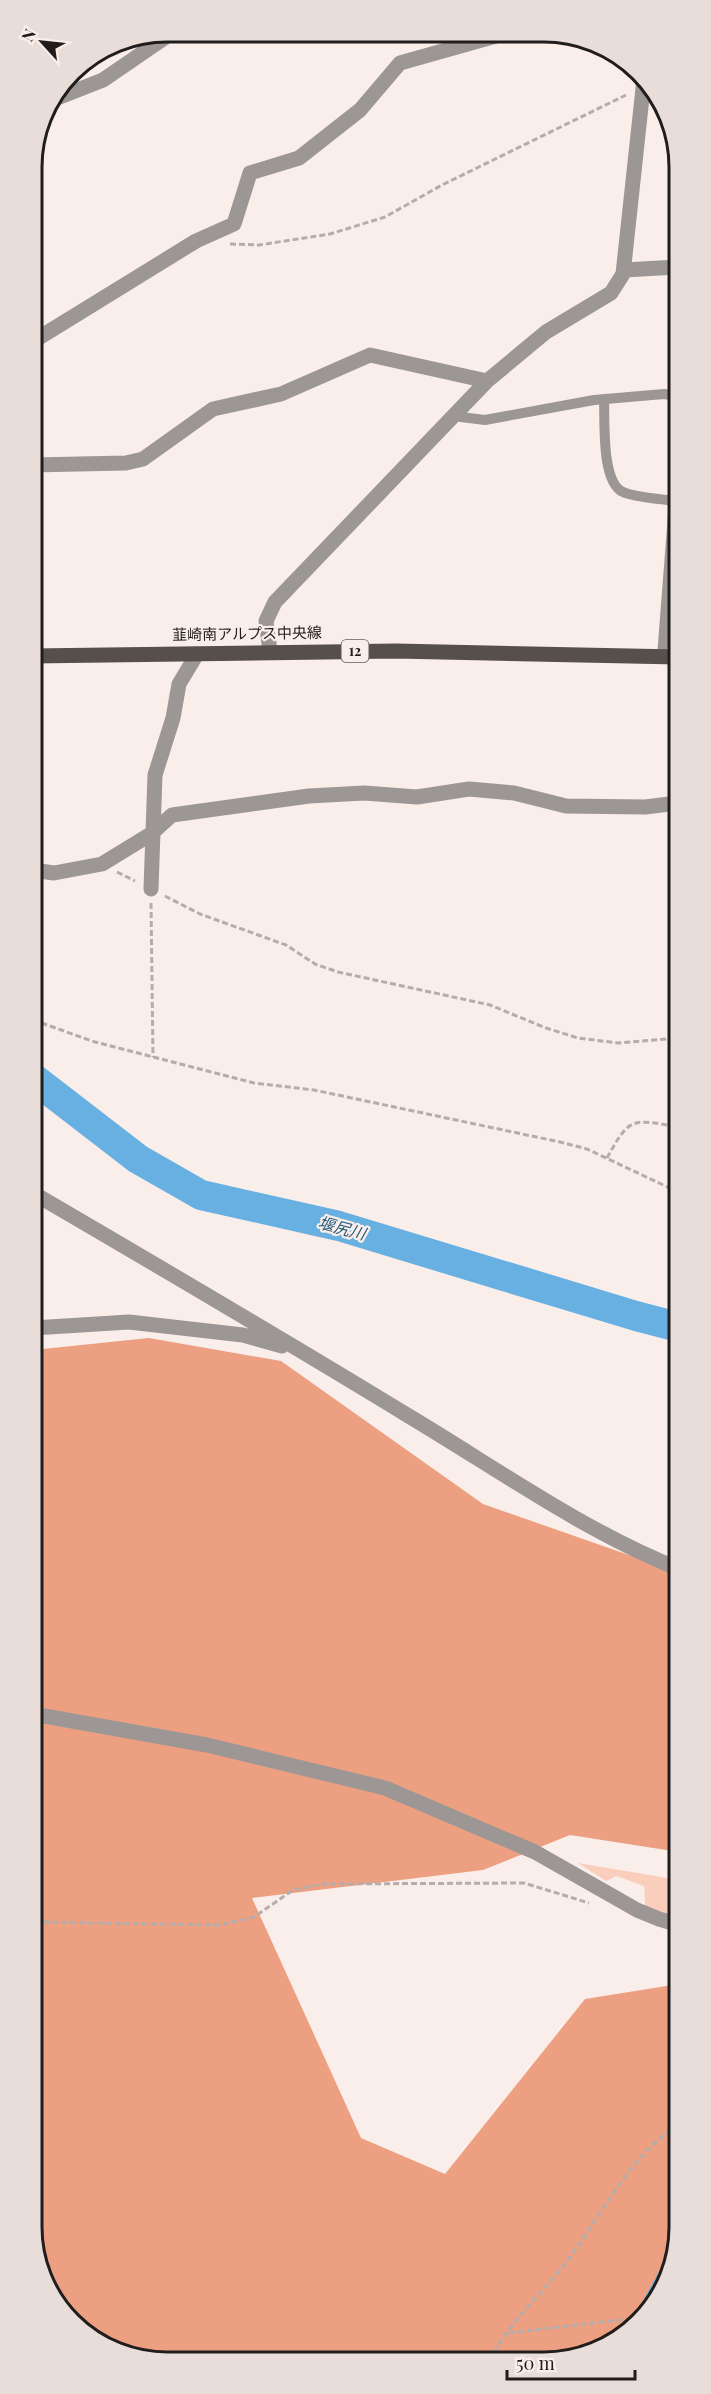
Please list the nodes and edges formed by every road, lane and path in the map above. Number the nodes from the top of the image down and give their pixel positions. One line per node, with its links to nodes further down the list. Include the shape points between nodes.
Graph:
1 (475, 42): 9 (street, via 400,63 360,110 299,158 250,173 234,224 196,241)
2 (158, 43): 5 (street, via 103,80)
3 (638, 86): 6 (path, via 385,217 330,234 259,246)
4 (643, 91): 8 (street)
5 (66, 95)
6 (227, 243)
7 (669, 267): 8 (street)
8 (624, 270): 10 (street, via 611,293 546,332)
9 (42, 336)
10 (487, 381): 13 (street); 14 (street, via 370,356 281,394 213,409 143,459 126,463)
11 (669, 395): 12 (lane)
12 (604, 399): 13 (lane, via 485,420); 15 (lane, via 607,468 612,482 622,492)
13 (453, 416): 17 (street, via 275,602 266,621)
14 (42, 465)
15 (669, 500)
16 (669, 566): 20 (lane)
17 (270, 651): 18 (main road, 韮崎南アルプス中央線 / 12); 20 (main road, 韮崎南アルプス中央線 / 12)
18 (197, 654): 19 (main road, 韮崎南アルプス中央線 / 12); 23 (street, via 179,684 155,775)
19 (42, 656)
20 (662, 657): 21 (main road, 韮崎南アルプス中央線 / 12)
21 (669, 657)
22 (669, 804): 23 (street, via 566,806 514,793 469,789 417,796 309,796 172,815)
23 (151, 834): 24 (street); 26 (street)
24 (102, 864): 25 (street, via 54,873); 26 (path)
25 (42, 871)
26 (151, 889): 28 (path, via 200,914 286,945 315,964 338,972 490,1005 578,1038 618,1043); 29 (path)
27 (42, 1023): 29 (path)
28 (669, 1039)
29 (153, 1057): 31 (path, via 254,1083 315,1090 560,1142)
30 (669, 1126): 31 (path, via 634,1122 622,1131)
31 (607, 1158): 32 (path)
32 (669, 1188)
33 (42, 1198): 35 (street)
34 (42, 1327): 35 (street, via 129,1322 243,1335)
35 (307, 1353): 36 (street, via 534,1494)
36 (669, 1565)
37 (42, 1716): 40 (street, via 207,1745 385,1788 535,1852 637,1910)
38 (592, 1903): 39 (path, via 524,1883 323,1884 293,1890 254,1917 218,1925)
39 (42, 1922)
40 (669, 1922)
41 (669, 2132): 43 (path, via 652,2146 608,2198 562,2268)
42 (628, 2319): 43 (path)
43 (507, 2333): 44 (path)
44 (494, 2352)

